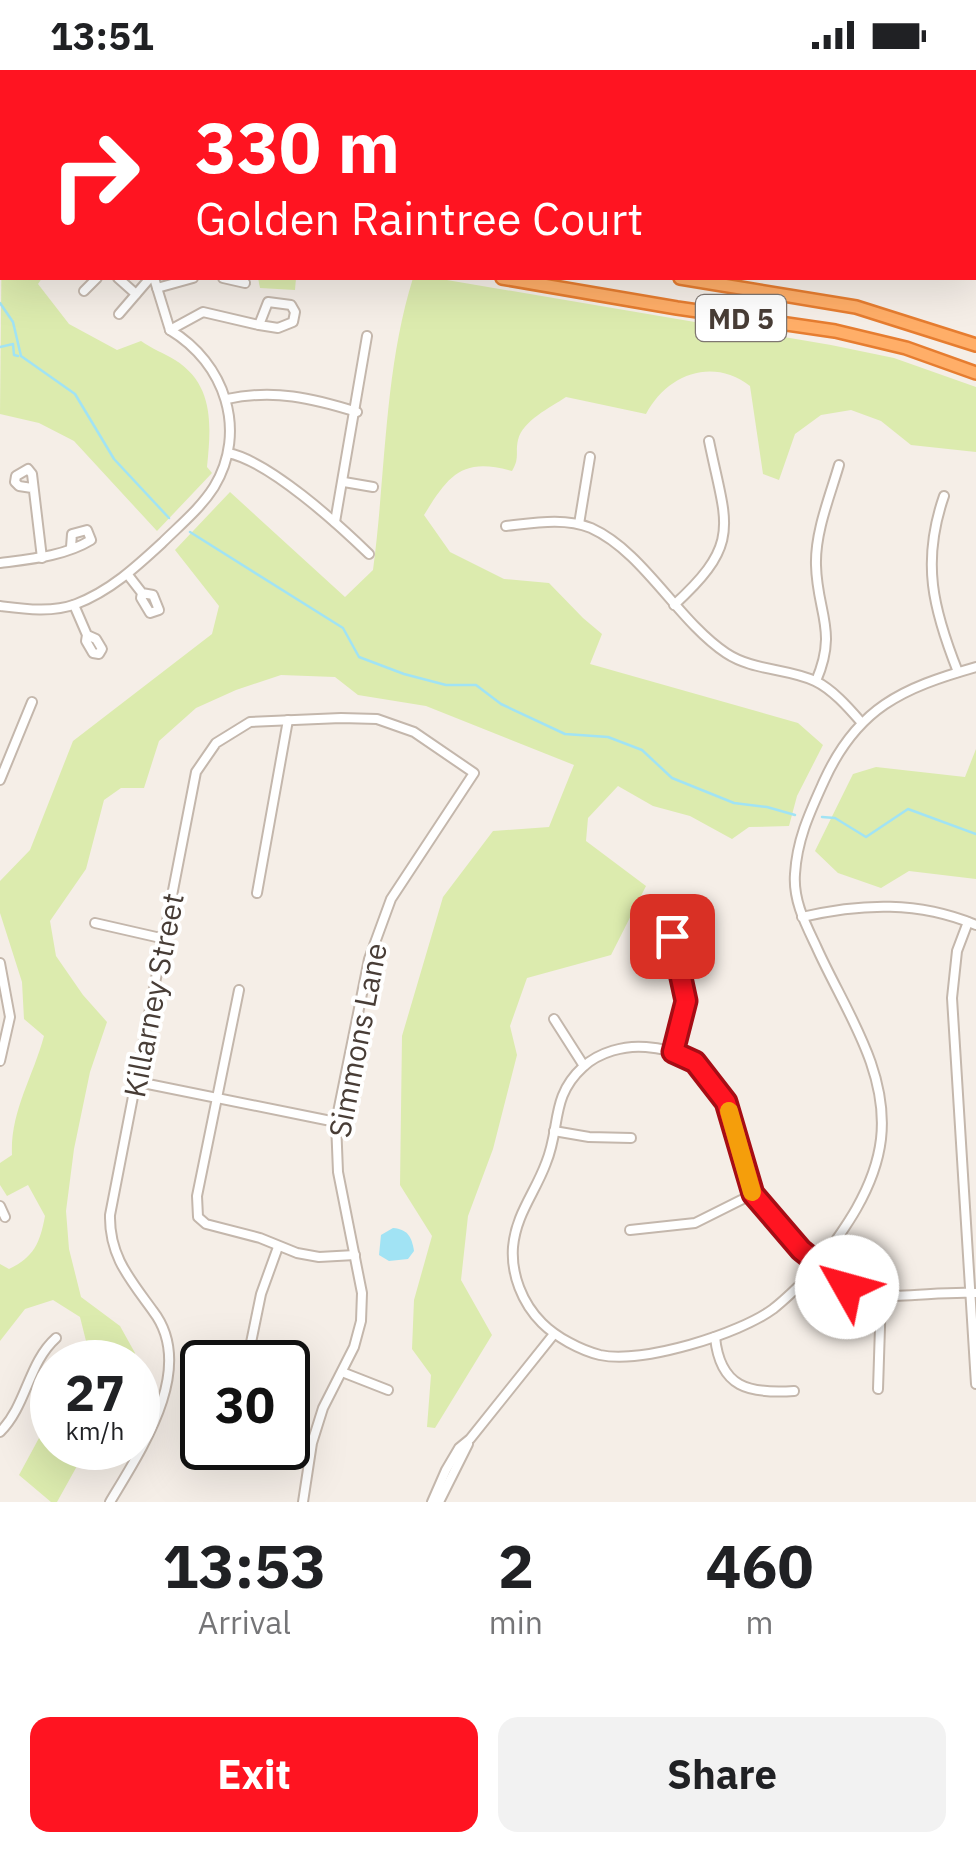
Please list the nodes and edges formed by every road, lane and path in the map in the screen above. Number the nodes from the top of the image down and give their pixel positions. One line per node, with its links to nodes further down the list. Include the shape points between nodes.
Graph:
1 (94, 280): 11 (street)
2 (120, 280): 12 (street)
3 (150, 280): 12 (street)
4 (153, 280): 10 (street)
5 (187, 280): 10 (street)
6 (232, 280): 9 (street)
7 (514, 280): 18 (highway, MD 5, via 835,331)
8 (692, 280): 17 (highway, MD 5, via 856,307)
9 (245, 283)
10 (157, 288): 15 (street)
11 (84, 291)
12 (136, 294): 13 (street)
13 (119, 314)
14 (259, 325): 14 (street, via 289,326 294,308 267,303); 15 (street, via 202,312)
15 (170, 330): 19 (street, via 208,364)
16 (367, 336): 20 (street)
17 (976, 345)
18 (976, 373)
19 (227, 400): 20 (street, via 288,394); 22 (street)
20 (357, 412): 25 (street)
21 (709, 441): 39 (street, via 723,509 722,547 707,573)
22 (228, 453): 29 (street, via 251,460); 36 (street, via 203,503)
23 (590, 458): 30 (street)
24 (839, 465): 44 (street, via 816,565 828,642)
25 (344, 482): 26 (street); 29 (street)
26 (374, 487)
27 (32, 488): 34 (street)
28 (944, 496): 43 (street, via 931,540 932,578 936,612)
29 (336, 522): 33 (street)
30 (579, 524): 31 (street); 39 (street, via 627,554)
31 (506, 526)
32 (71, 546): 34 (street)
33 (369, 554)
34 (42, 558): 35 (street)
35 (0, 563)
36 (128, 575): 37 (street); 38 (street)
37 (142, 593)
38 (74, 605): 40 (street); 41 (street)
39 (674, 605): 44 (street, via 728,655)
40 (0, 606)
41 (87, 635)
42 (976, 667): 43 (street)
43 (958, 672): 47 (street, via 912,688)
44 (816, 681): 47 (street)
45 (32, 702): 48 (street)
46 (288, 720): 49 (street, Killarney Street, via 377,719 414,732); 51 (street); 56 (street, Killarney Street, via 242,725 200,764)
47 (860, 722): 52 (street, via 831,765 800,833 794,877)
48 (4, 762): 50 (street)
49 (474, 773): 65 (street, Simmons Lane, via 391,899 374,938)
50 (0, 780)
51 (256, 893)
52 (802, 917): 54 (street, via 849,906 898,907 931,909); 74 (street, via 870,1054 881,1138 854,1216)
53 (95, 923): 56 (street)
54 (972, 923): 75 (street, via 957,951 952,998)
55 (672, 936): 60 (street, via 686,1001)
56 (165, 938): 63 (street, Killarney Street)
57 (0, 964): 61 (street, via 10,1017)
58 (239, 990): 64 (street)
59 (554, 1020): 62 (street)
60 (673, 1052): 62 (street, via 620,1048); 68 (street, via 695,1062 726,1102)
61 (0, 1060)
62 (584, 1066): 66 (street, via 559,1099)
63 (138, 1082): 64 (street); 88 (street, Killarney Street, via 111,1201 110,1238 124,1272 162,1324 171,1365 158,1411)
64 (218, 1099): 65 (street); 72 (street, via 198,1217)
65 (336, 1122): 73 (street, Simmons Lane, via 338,1172)
66 (554, 1131): 67 (street); 77 (street, via 546,1166 516,1226 513,1265 523,1297)
67 (630, 1138)
68 (753, 1194): 71 (street, via 695,1222); 74 (street)
69 (0, 1206): 70 (street)
70 (4, 1217)
71 (630, 1230)
72 (278, 1248): 73 (street); 80 (street)
73 (355, 1256): 81 (street, Simmons Lane, via 361,1321)
74 (818, 1266): 76 (street, via 847,1287); 78 (street, via 772,1310)
75 (974, 1293): 76 (street); 82 (street)
76 (881, 1296): 83 (street)
77 (554, 1334): 78 (street, via 598,1355 618,1356); 87 (street)
78 (714, 1337): 85 (street, via 732,1380 763,1394)
79 (56, 1338): 86 (street)
80 (252, 1340)
81 (342, 1372): 84 (street); 89 (street, Simmons Lane, via 312,1443)
82 (976, 1384)
83 (878, 1389)
84 (388, 1390)
85 (794, 1391)
86 (0, 1432)
87 (470, 1439): 90 (street); 91 (street)
88 (110, 1502)
89 (303, 1502)
90 (432, 1502)
91 (440, 1502)

